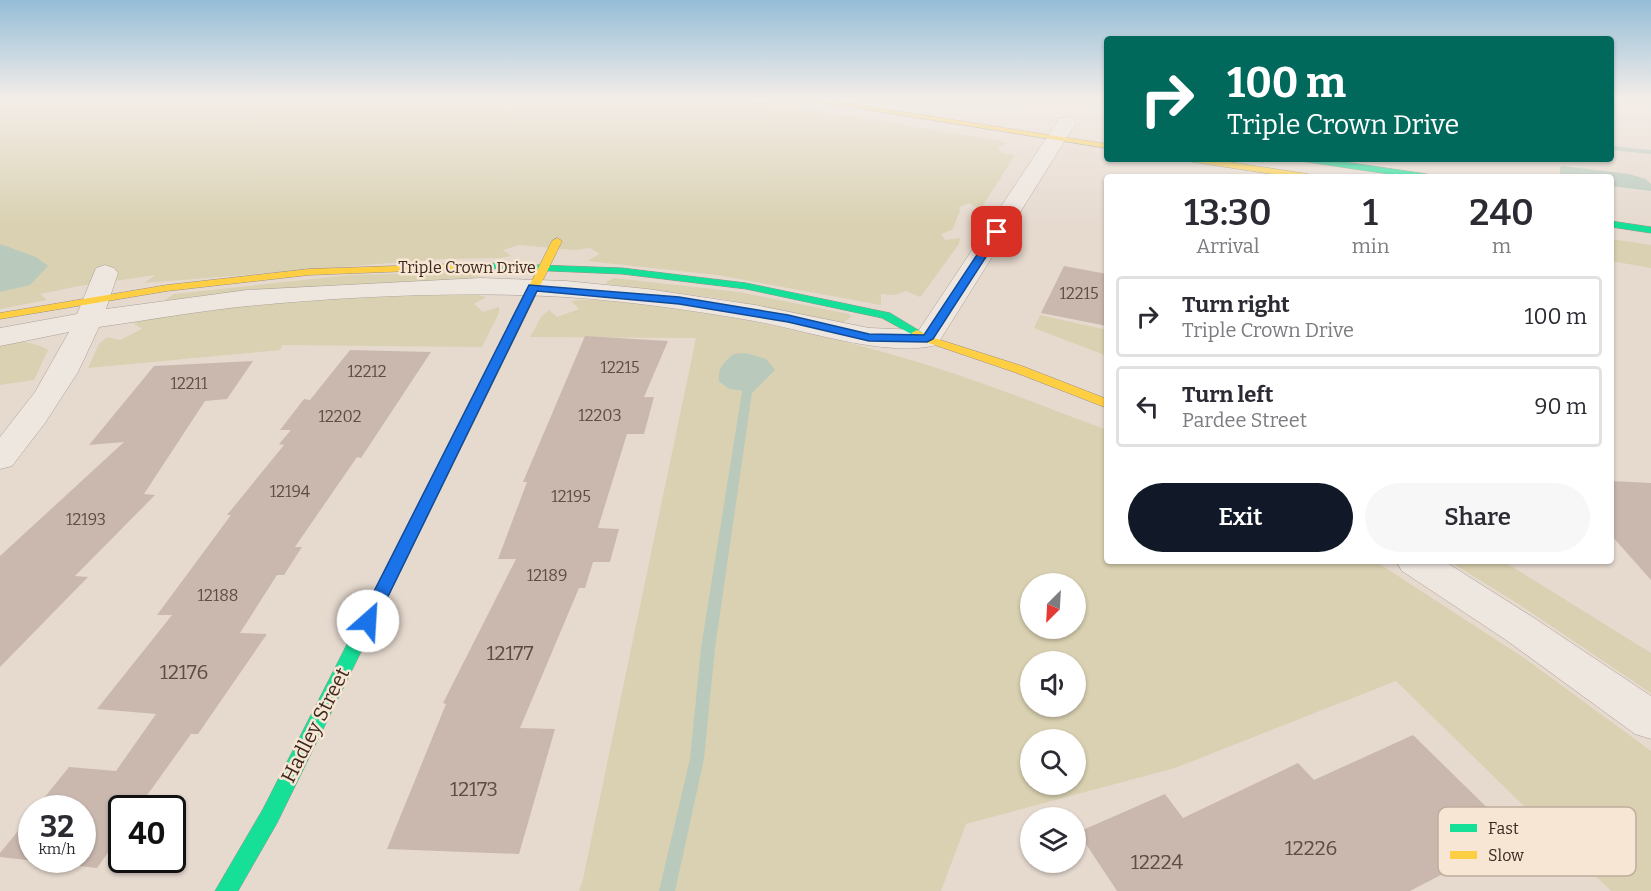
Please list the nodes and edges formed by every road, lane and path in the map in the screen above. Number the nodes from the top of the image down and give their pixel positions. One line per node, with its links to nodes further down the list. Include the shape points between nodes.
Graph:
1 (1054, 142): 13 (street)
2 (1212, 162): 4 (street)
3 (1327, 162): 5 (street)
4 (1289, 174)
5 (1407, 174)
6 (1614, 224): 7 (street)
7 (1651, 230)
8 (557, 241): 9 (street, Hadley Street)
9 (538, 277): 10 (street, Triple Crown Drive, via 227,301); 13 (street, Triple Crown Drive, via 777,317 869,337); 18 (street, Hadley Street, via 305,748)
10 (96, 297): 11 (street, Triple Crown Drive); 12 (street, Triple Crown Drive); 15 (street, via 64,370)
11 (0, 316)
12 (0, 337)
13 (927, 339): 14 (street, Triple Crown Drive)
14 (1104, 403)
15 (0, 458)
16 (1420, 564): 17 (street)
17 (1651, 720)
18 (226, 891)

